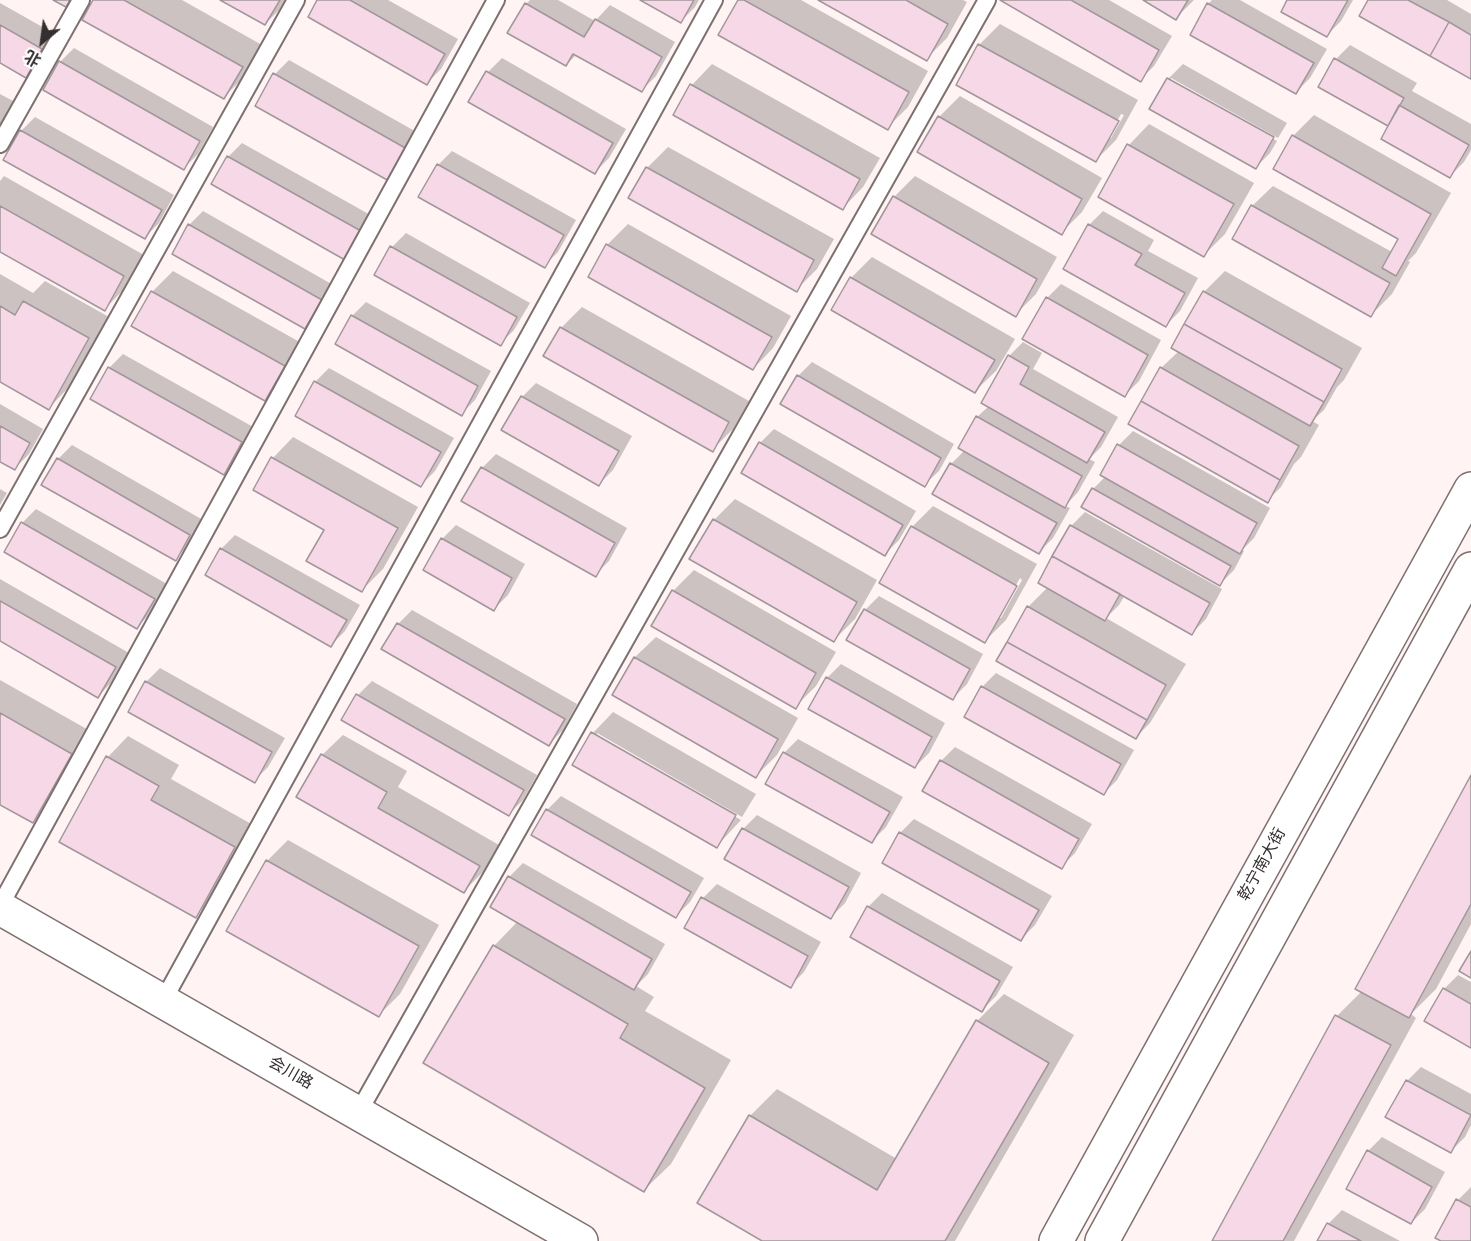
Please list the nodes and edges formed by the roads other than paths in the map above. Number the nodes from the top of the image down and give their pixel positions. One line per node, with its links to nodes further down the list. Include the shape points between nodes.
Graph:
1 (81, 0): 6 (lane)
2 (296, 0): 8 (lane)
3 (496, 0): 10 (lane)
4 (714, 0): 11 (lane)
5 (987, 0): 12 (lane)
6 (0, 144)
7 (1471, 489): 14 (main road, 乾宁南大街)
8 (0, 529)
9 (1471, 568): 15 (main road)
10 (0, 907): 11 (main road, 会川路)
11 (163, 1001): 12 (main road, 会川路)
12 (358, 1113): 13 (main road, 会川路)
13 (580, 1241)
14 (1056, 1241)
15 (1102, 1241)

